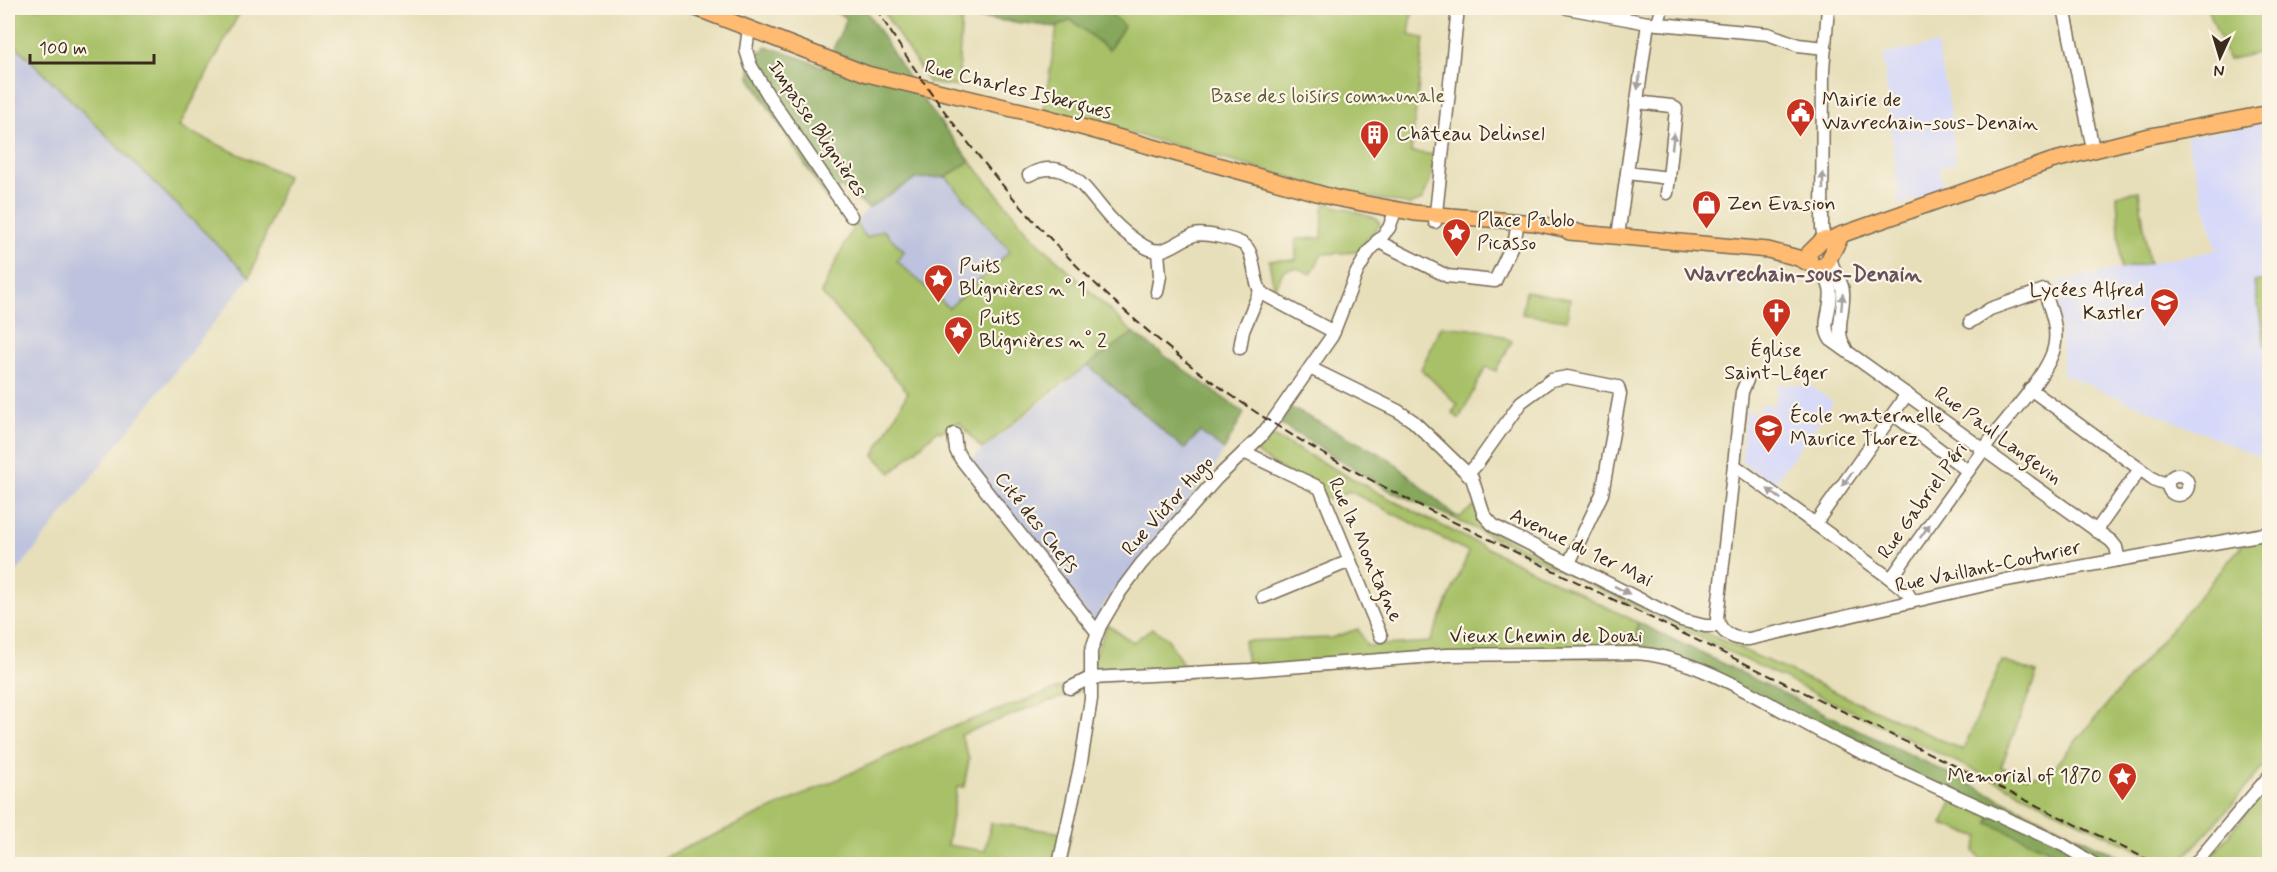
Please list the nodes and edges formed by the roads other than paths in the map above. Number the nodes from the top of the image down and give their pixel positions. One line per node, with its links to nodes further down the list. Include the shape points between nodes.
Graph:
1 (696, 8): 8 (main road, Rue Charles Isbergues)
2 (1458, 8): 19 (street)
3 (1567, 8): 7 (street)
4 (1662, 8): 7 (street)
5 (1828, 8): 9 (street)
6 (2064, 8): 12 (street)
7 (1653, 24): 9 (street, via 1768,34 1798,45); 10 (street, one-way to 10)
8 (748, 28): 17 (main road, Rue Charles Isbergues, via 867,74 1042,116); 18 (street, Impasse Blignières, via 746,50 751,66)
9 (1825, 48): 23 (street, one-way to 9, via 1822,228)
10 (1636, 102): 13 (street); 15 (street, one-way to 10, via 1676,109)
11 (2270, 113): 12 (main road, Rue Charles Isbergues)
12 (2093, 149): 23 (main road, Rue Charles Isbergues)
13 (1627, 173): 15 (street); 21 (street)
14 (1029, 175): 25 (street, via 1047,168 1071,175 1117,225)
15 (1669, 178): 16 (street)
16 (1666, 193)
17 (1395, 213): 19 (main road, Rue Charles Isbergues); 22 (street, Rue Victor Hugo, via 1389,228)
18 (851, 216)
19 (1435, 218): 20 (main road, Rue Charles Isbergues)
20 (1518, 224): 21 (main road, Rue Charles Isbergues); 22 (street, via 1497,279 1492,281 1447,276)
21 (1618, 236): 24 (main road, Rue Charles Isbergues)
22 (1377, 241): 30 (street, Rue Victor Hugo, via 1357,272)
23 (1829, 243): 24 (main road, Rue Charles Isbergues); 26 (main road, via 1808,255); 32 (street, one-way to 23, via 1839,333 1843,288 1833,271)
24 (1768, 250): 26 (main road, Rue Charles Isbergues)
25 (1158, 252): 27 (street, via 1200,234 1240,243 1250,253); 28 (street, via 1160,276)
26 (1812, 265): 32 (street, Rue Paul Langevin, via 1831,286 1828,335)
27 (1260, 291): 30 (street); 31 (street)
28 (1156, 292)
29 (1970, 322): 35 (street, Rue Gabriel Péri, via 1990,309 2044,290 2055,325 2055,344)
30 (1334, 332): 33 (street, Rue Victor Hugo)
31 (1240, 348)
32 (1846, 350): 36 (street, Rue Paul Langevin)
33 (1310, 368): 40 (street, Rue Victor Hugo, via 1270,426); 44 (street, Avenue du 1er Mai, via 1409,417)
34 (1747, 380): 41 (street, via 1742,392)
35 (2030, 389): 39 (street, Rue Gabriel Péri); 42 (street)
36 (1907, 394): 37 (street); 39 (street, Rue Paul Langevin)
37 (1893, 414): 43 (street); 46 (street, one-way to 46)
38 (954, 434): 56 (street, Cité des Chefs, via 961,459)
39 (1984, 450): 43 (street, Rue Gabriel Péri); 47 (street, Rue Paul Langevin)
40 (1244, 452): 50 (street, Rue la Montagne, via 1320,488); 56 (street, Rue Victor Hugo, via 1215,479 1137,570)
41 (1734, 465): 46 (street, one-way to 41); 55 (street)
42 (2140, 469): 45 (street, via 2157,482); 47 (street)
43 (1968, 471): 52 (street, Rue Gabriel Péri, one-way to 43)
44 (1468, 474): 51 (street, Avenue du 1er Mai, via 1491,524); 51 (street, via 1521,402 1551,380 1567,377 1618,387 1620,394 1602,494)
45 (2167, 484)
46 (1815, 524): 52 (street)
47 (2096, 531): 49 (street, Rue Paul Langevin, via 2114,544)
48 (2270, 533): 49 (street, Rue Vaillant-Couturier)
49 (2118, 560): 54 (street, Rue Vaillant-Couturier)
50 (1350, 561): 53 (street); 57 (street, Rue la Montagne)
51 (1569, 564): 55 (street, Avenue du 1er Mai, one-way to 55, via 1681,620)
52 (1891, 579): 54 (street, via 1907,592)
53 (1263, 597)
54 (1912, 602): 55 (street, Rue Vaillant-Couturier, via 1749,639 1732,637)
55 (1720, 626)
56 (1097, 632): 58 (street, Rue Victor Hugo, via 1091,651)
57 (1381, 636)
58 (1090, 678): 59 (street, Vieux Chemin de Douai); 61 (street, Rue Victor Hugo, via 1082,754); 62 (street, Vieux Chemin de Douai, via 1446,655 1659,656 1728,683 1839,741 2063,845)
59 (1070, 688)
60 (2270, 775): 63 (street)
61 (1059, 864)
62 (2094, 864)
63 (2195, 864)

